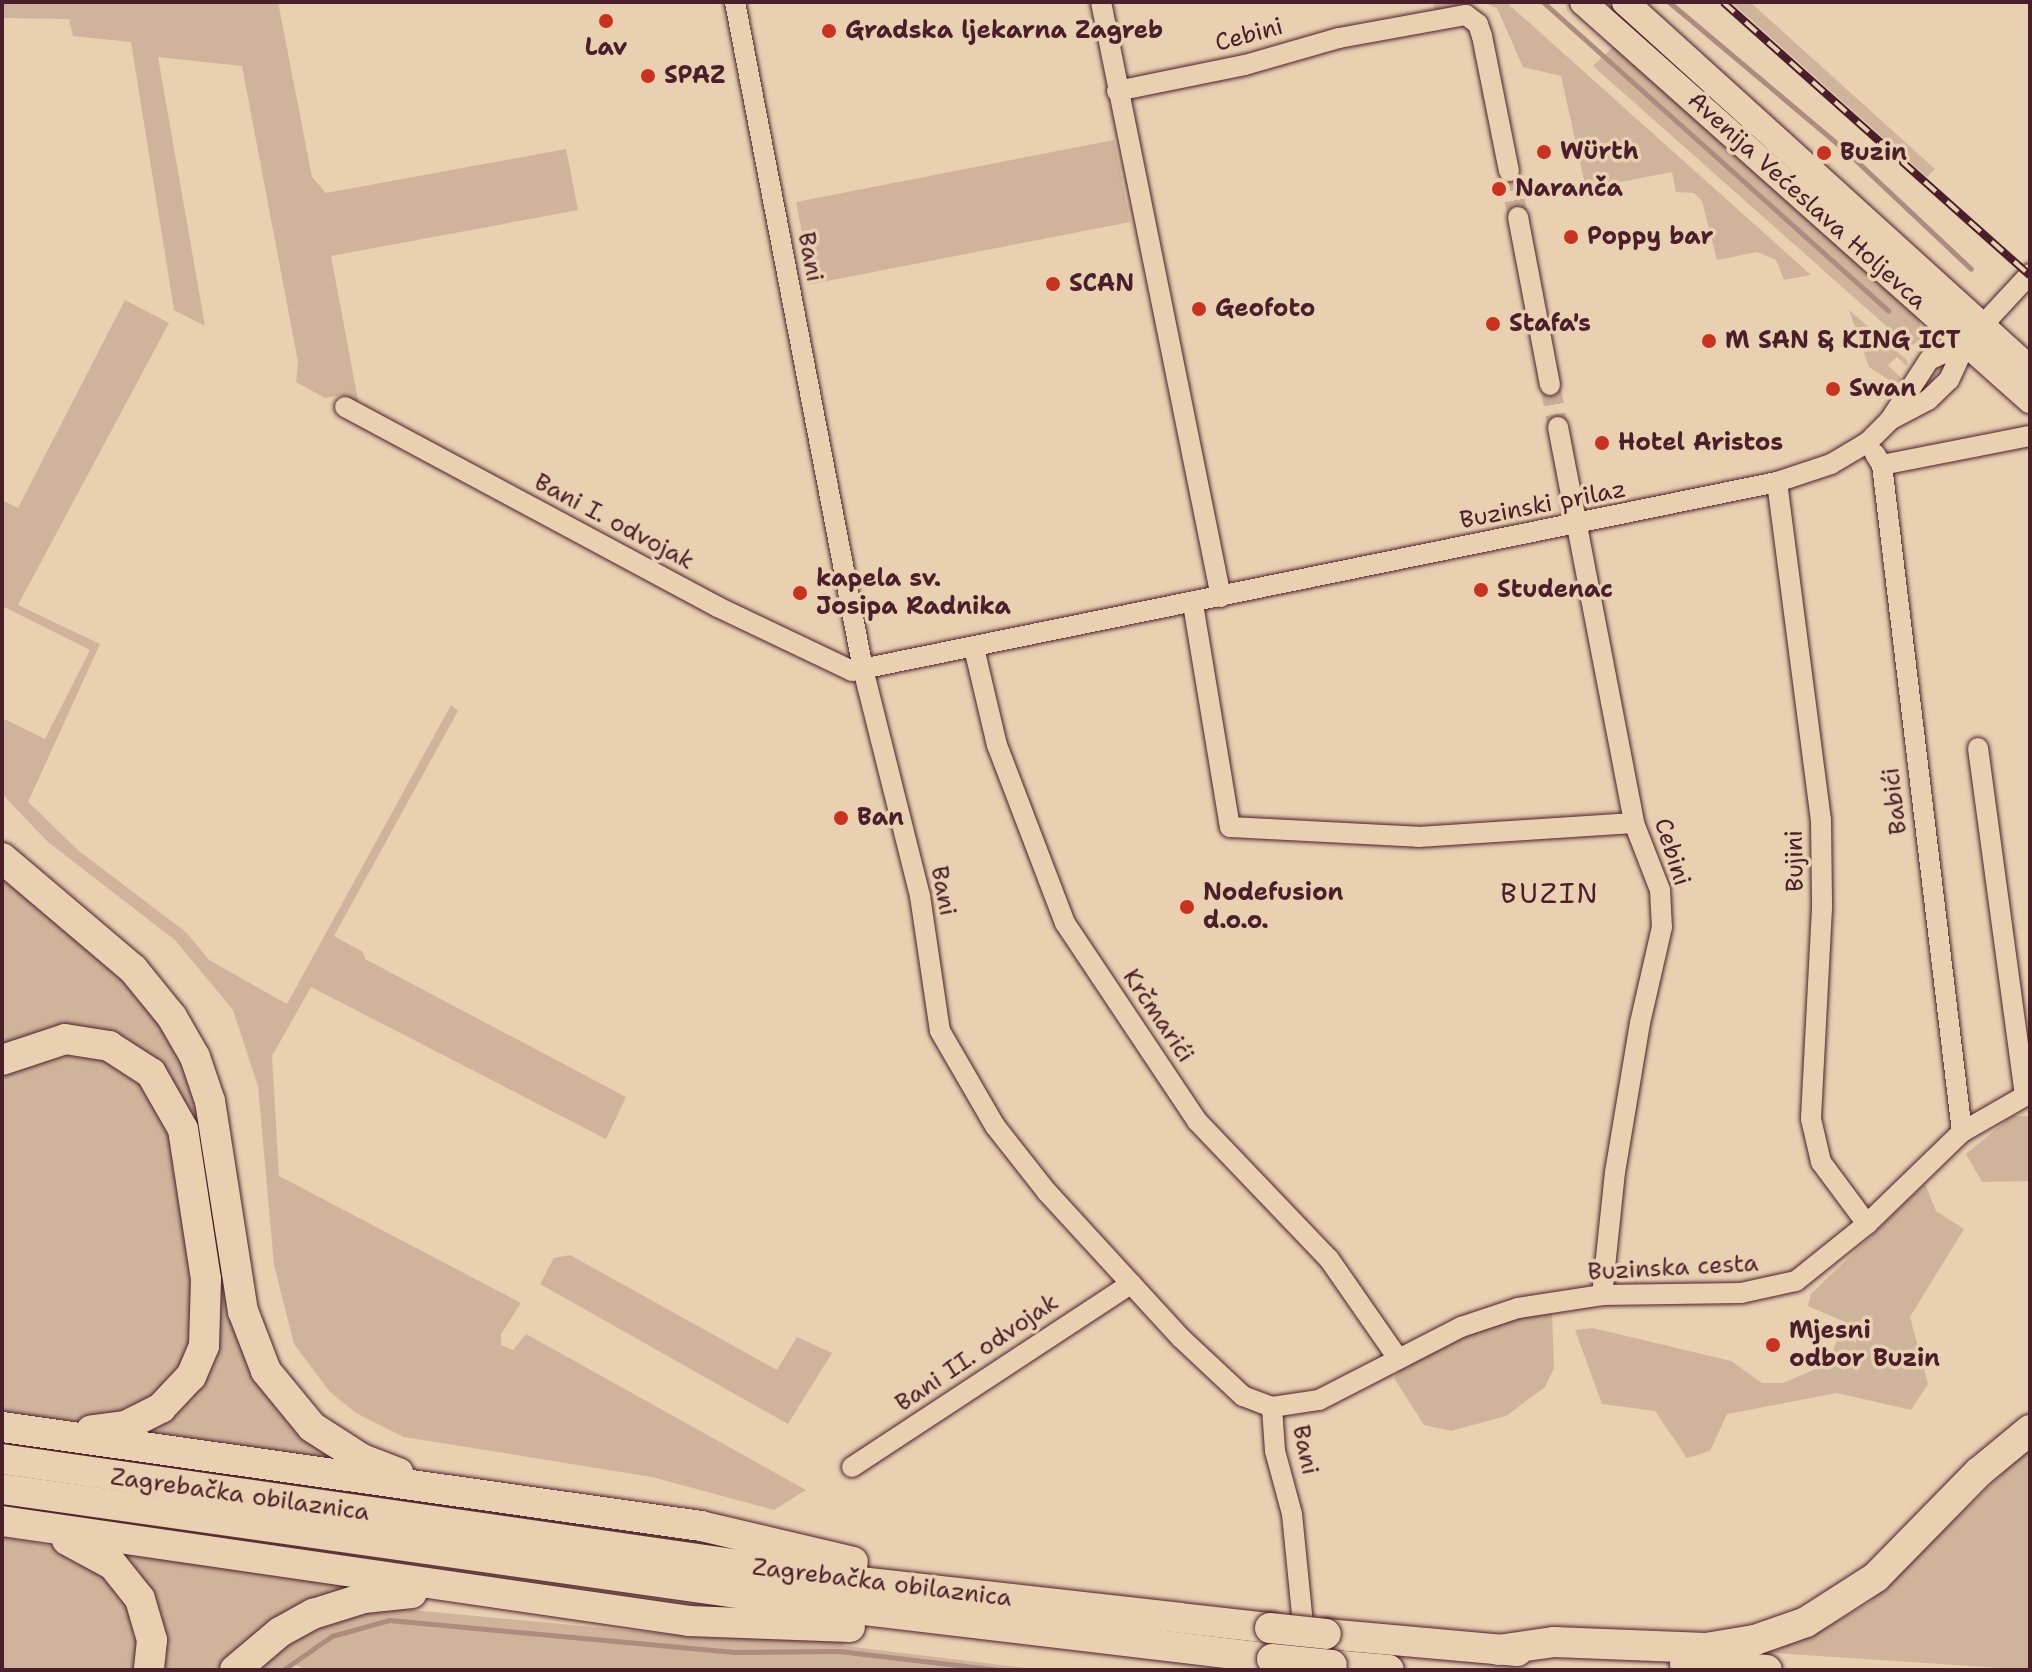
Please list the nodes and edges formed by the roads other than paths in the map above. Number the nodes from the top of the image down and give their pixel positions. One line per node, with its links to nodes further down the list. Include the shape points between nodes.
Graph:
1 (735, 2): 23 (street, Bani)
2 (1101, 2): 5 (street)
3 (1583, 2): 9 (main road, Avenija Većeslava Holjevca)
4 (1625, 2): 9 (main road, Avenija Većeslava Holjevca)
5 (1117, 91): 6 (street, Cebini, via 1245,65 1339,38 1466,15 1478,24 1482,36); 20 (street)
6 (1509, 171)
7 (1518, 217): 11 (street)
8 (2030, 274): 9 (street, Buzinski prilaz)
9 (1974, 334): 10 (main road, Avenija Većeslava Holjevca); 12 (main road, Avenija Većeslava Holjevca); 16 (street, Buzinski prilaz, via 1949,380 1928,400 1890,420)
10 (2030, 369)
11 (1550, 385)
12 (2030, 400)
13 (345, 407): 23 (street, Bani I. odvojak, via 718,607 852,671)
14 (1558, 427): 19 (street, Cebini)
15 (2030, 436): 17 (street)
16 (1868, 442): 17 (street); 18 (street, Buzinski prilaz, via 1831,464)
17 (1882, 465): 29 (street, Babići)
18 (1777, 482): 19 (street, Buzinski prilaz); 30 (street, Bujini, via 1821,820 1811,1119 1821,1162)
19 (1576, 525): 20 (street, Buzinski prilaz); 25 (street, Cebini)
20 (1221, 597): 21 (street, Buzinski prilaz)
21 (1193, 604): 22 (street, Buzinski prilaz); 25 (street, via 1230,827 1418,837)
22 (974, 648): 23 (street, Buzinski prilaz); 33 (street, Krčmarići, via 997,745 1065,923 1197,1121 1329,1259)
23 (863, 669): 31 (street, Bani, via 920,896 940,1031 995,1126)
24 (1978, 748): 28 (street)
25 (1634, 823): 32 (street, Cebini, via 1660,890 1662,927 1615,1172)
26 (2, 858): 41 (highway, via 147,983 195,1057 215,1121 243,1311 261,1360 286,1399 312,1427 362,1459 426,1480 520,1492)
27 (2, 1060): 37 (highway, via 49,1041 80,1040 124,1053 161,1085 183,1129 209,1304 199,1360 161,1408 126,1426)
28 (2027, 1093): 29 (street, Buzinska cesta)
29 (1962, 1132): 30 (street, Buzinska cesta)
30 (1867, 1224): 32 (street, Buzinska cesta, via 1796,1281 1770,1289)
31 (1131, 1284): 34 (street, Bani, via 1243,1396); 39 (street, Bani II. odvojak)
32 (1602, 1295): 33 (street, Buzinska cesta, via 1518,1308)
33 (1397, 1357): 34 (street, Buzinska cesta, via 1319,1400)
34 (1272, 1407): 48 (street, Bani, via 1273,1442)
35 (2, 1427): 37 (highway)
36 (2030, 1430): 47 (highway, via 1979,1472 1876,1577 1806,1622 1755,1640 1706,1648 1554,1642)
37 (37, 1432): 41 (highway)
38 (2, 1459): 45 (highway, Zagrebačka obilaznica)
39 (852, 1467)
40 (2, 1489): 46 (highway, Zagrebačka obilaznica)
41 (543, 1505): 45 (highway, via 701,1526 825,1557 965,1577)
42 (2, 1521): 44 (highway)
43 (2, 1528): 49 (highway, via 81,1545 113,1565 148,1618)
44 (506, 1596): 46 (highway, via 731,1625 824,1625 978,1641); 50 (highway, via 414,1593 339,1604 280,1632)
45 (1013, 1599): 47 (highway, Zagrebačka obilaznica, bridge)
46 (1047, 1634): 48 (highway, Zagrebačka obilaznica, bridge)
47 (1498, 1650): 52 (highway, Zagrebačka obilaznica)
48 (1320, 1668): 51 (highway, Zagrebačka obilaznica)
49 (149, 1670)
50 (235, 1670)
51 (1389, 1670)
52 (1767, 1670)

